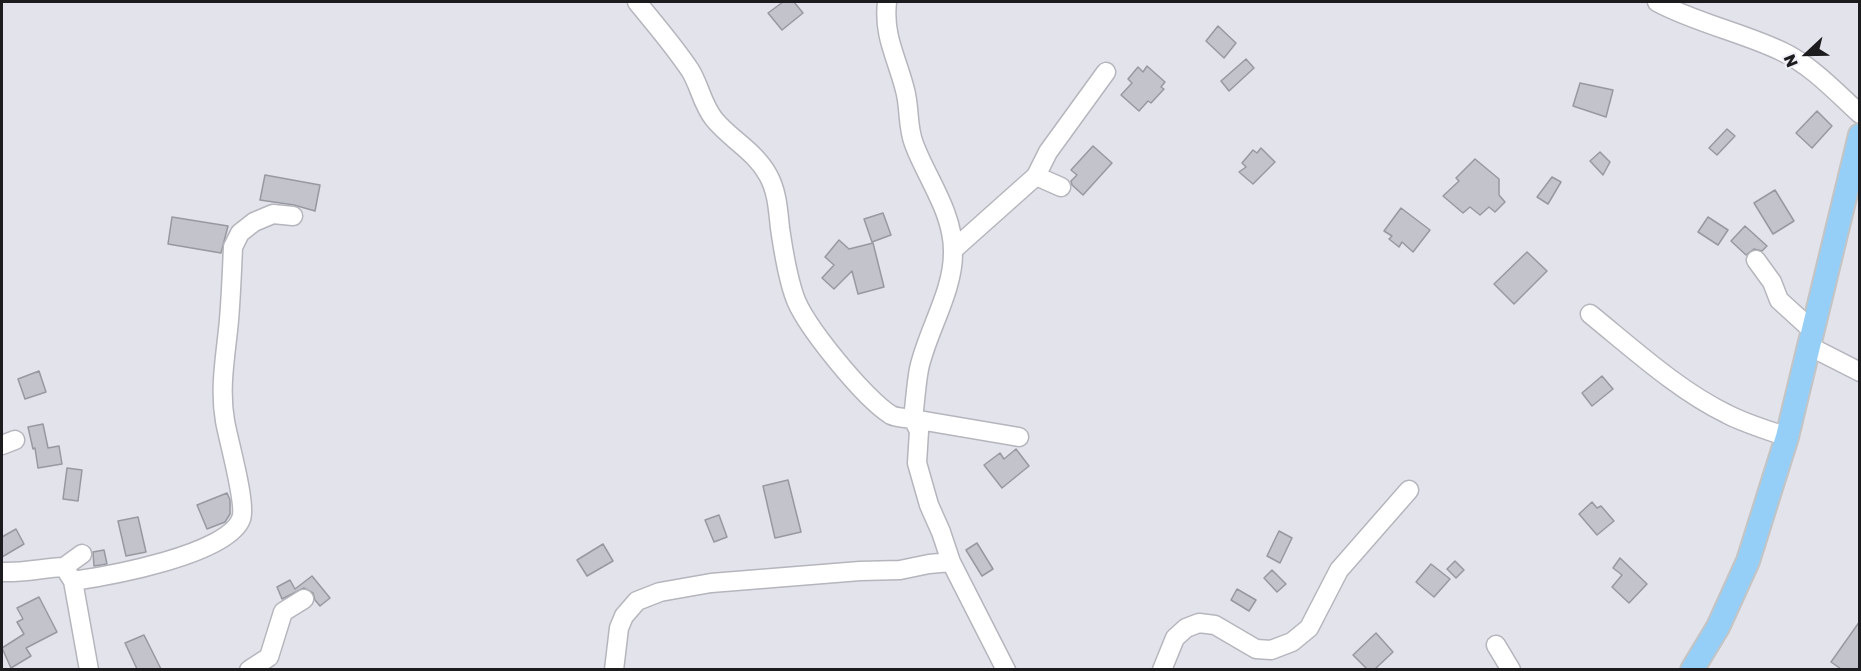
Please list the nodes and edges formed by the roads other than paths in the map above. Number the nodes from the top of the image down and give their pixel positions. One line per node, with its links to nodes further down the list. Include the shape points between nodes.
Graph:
1 (637, 2): 15 (street, via 690,71 713,118 767,173 777,201 794,296 823,344 893,416)
2 (888, 2): 10 (street, via 891,51 906,92 911,133 948,221)
3 (1657, 2): 5 (street, via 1782,51 1807,66)
4 (1106, 72): 7 (street, via 1048,152)
5 (1860, 114)
6 (1860, 135): 13 (main road)
7 (1036, 176): 8 (street); 10 (street)
8 (1061, 187)
9 (293, 216): 22 (street, via 273,214 254,222 240,232 233,247 222,388 242,519 221,538 147,568)
10 (954, 250): 15 (street, via 940,309 919,369)
11 (1756, 260): 13 (street, via 1779,300)
12 (1590, 314): 17 (street, via 1698,397 1728,414)
13 (1811, 339): 14 (street); 17 (main road)
14 (1860, 372)
15 (913, 419): 16 (street); 20 (street, via 920,431 917,463 921,481)
16 (1019, 437)
17 (1787, 437): 31 (main road, via 1748,561 1718,627)
18 (1409, 490): 29 (street, via 1339,570 1309,628 1292,642 1271,650 1256,649 1215,625 1199,623 1175,638)
19 (82, 554): 22 (street)
20 (951, 562): 27 (street, via 900,570 711,583 660,592 636,601 624,616); 28 (street)
21 (2, 572): 22 (street, via 42,568)
22 (68, 574): 25 (street)
23 (304, 599): 26 (street, via 283,612 269,657)
24 (1496, 645): 30 (street)
25 (88, 669)
26 (249, 669)
27 (614, 669)
28 (1006, 669)
29 (1162, 669)
30 (1511, 669)
31 (1692, 669)

